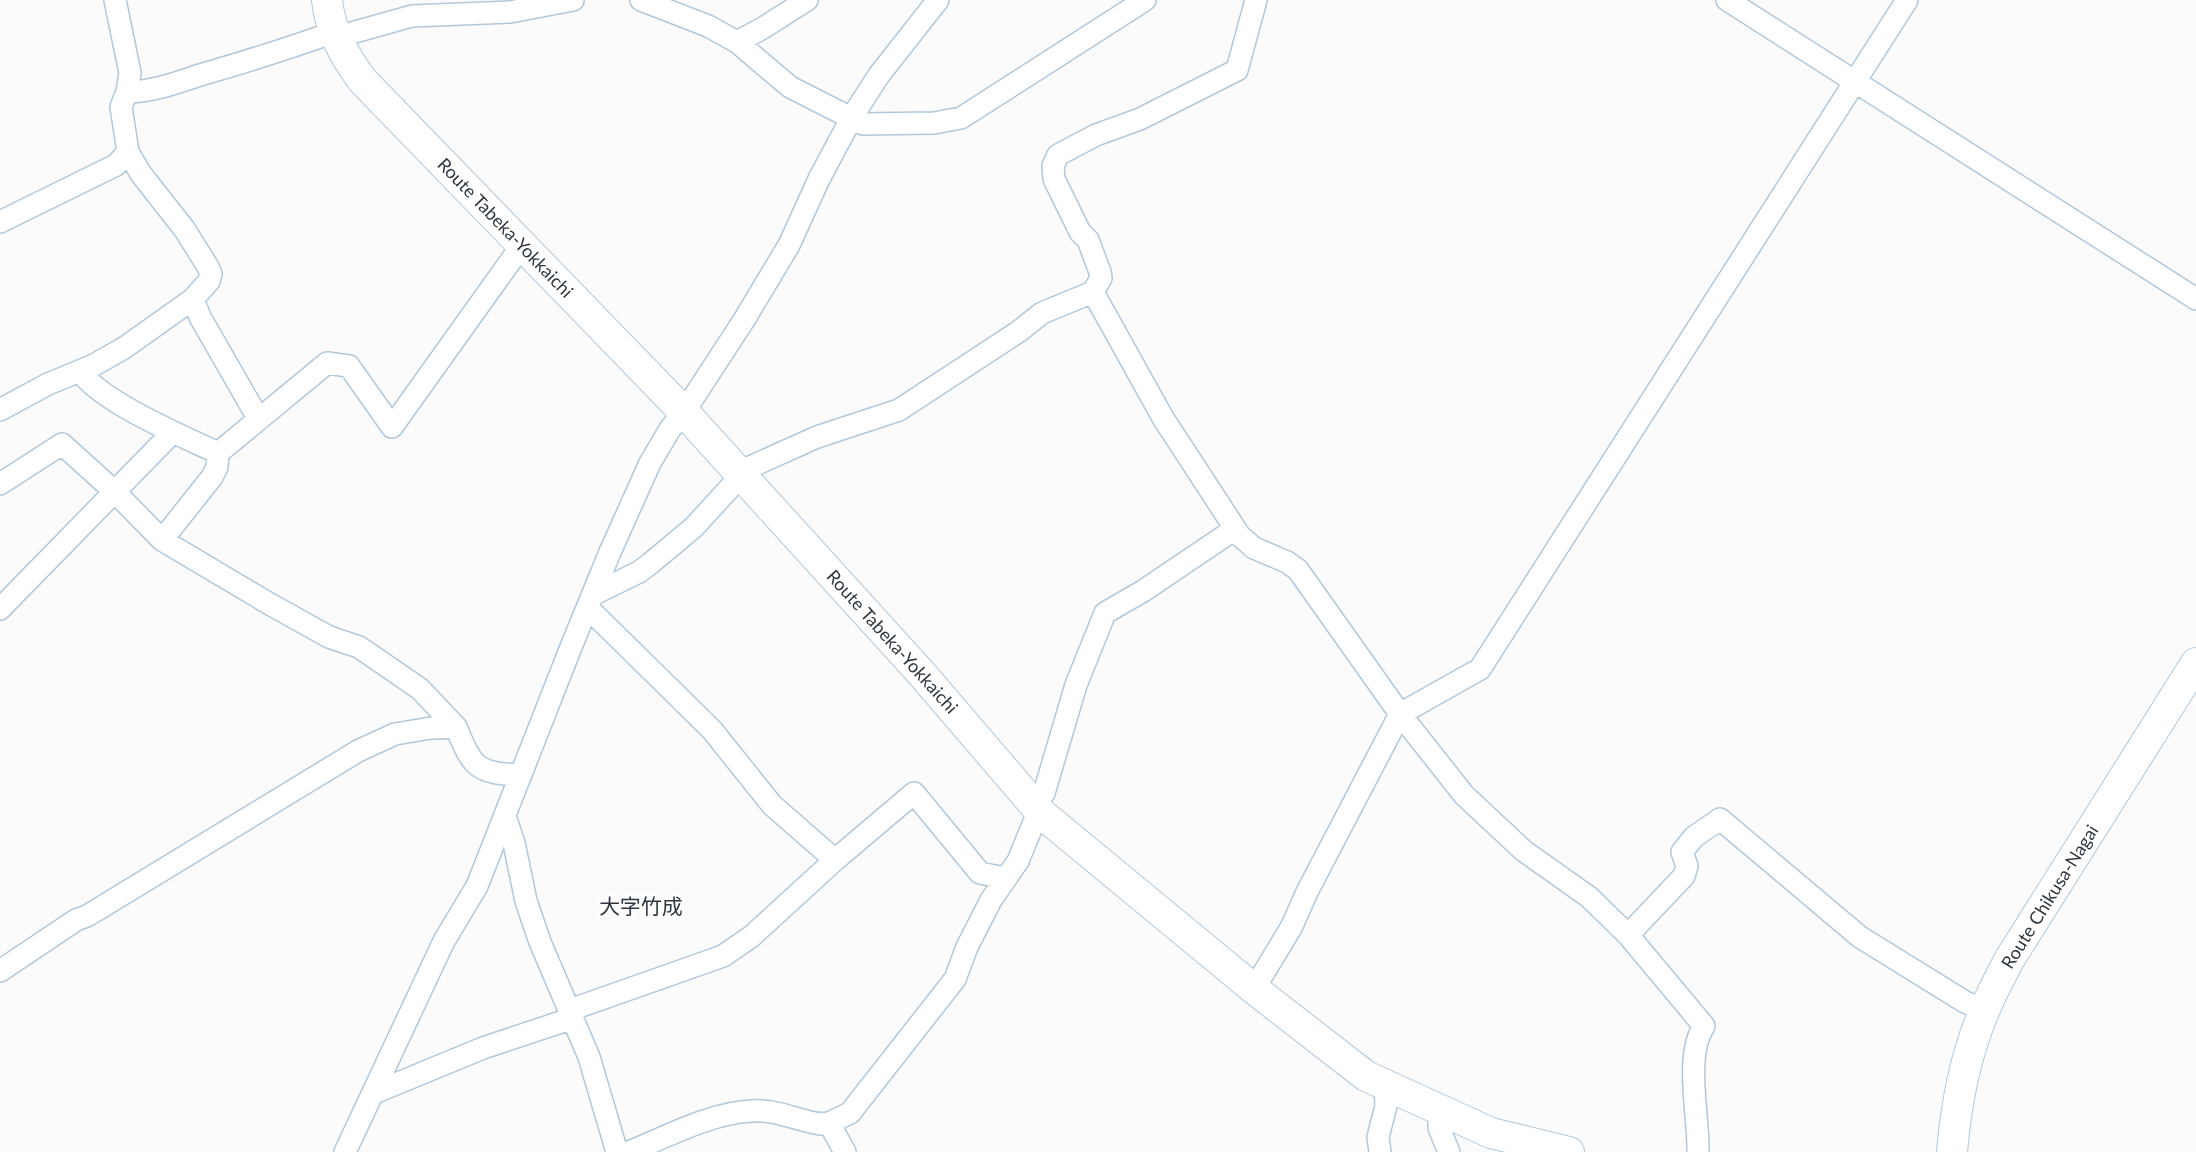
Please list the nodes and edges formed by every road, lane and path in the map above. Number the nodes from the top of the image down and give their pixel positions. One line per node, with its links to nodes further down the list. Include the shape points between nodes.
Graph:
1 (115, 0): 14 (street, via 130,73)
2 (327, 0): 11 (main road, Route Tabeka-Yokkaichi)
3 (573, 0): 11 (street, via 510,12 412,16)
4 (641, 0): 12 (street)
5 (807, 0): 12 (street)
6 (938, 0): 15 (street)
7 (1145, 0): 15 (street, via 961,118 872,125)
8 (1256, 0): 19 (street, via 1237,70 1058,155 1054,179 1100,272)
9 (1727, 0): 13 (street)
10 (1908, 0): 13 (street)
11 (335, 35): 14 (street, via 159,88); 18 (main road, Route Tabeka-Yokkaichi, via 363,81)
12 (737, 42): 15 (street, via 790,87)
13 (1854, 81): 21 (street); 36 (street, via 1480,669)
14 (127, 92): 16 (street, via 121,107)
15 (852, 117): 24 (street, via 789,245)
16 (128, 152): 17 (street, via 116,165); 20 (street, via 208,267 209,281)
17 (0, 222)
18 (522, 245): 24 (main road, Route Tabeka-Yokkaichi); 25 (street, via 392,428 349,366 327,363)
19 (1093, 292): 28 (street, via 1042,313 899,410 817,437); 31 (street, via 1163,418)
20 (193, 299): 22 (street, via 124,348); 25 (street)
21 (2196, 299)
22 (80, 371): 23 (street); 26 (street, via 88,383)
23 (0, 410)
24 (684, 412): 28 (main road, Route Tabeka-Yokkaichi); 34 (street, via 650,463)
25 (258, 418): 27 (street)
26 (173, 432): 27 (street); 30 (street)
27 (218, 453): 32 (street, via 212,477)
28 (741, 474): 34 (street, via 694,527 639,572); 39 (main road, Route Tabeka-Yokkaichi)
29 (0, 484): 30 (street, via 62,444)
30 (115, 492): 32 (street); 33 (street)
31 (1235, 529): 36 (street, via 1254,548 1294,565); 39 (street, via 1105,613 1076,685)
32 (162, 540): 37 (street, via 268,604 329,637 359,647 421,689)
33 (4, 596)
34 (591, 601): 38 (street); 41 (street, via 712,730 772,805)
35 (2196, 663): 46 (main road, Route Chikusa-Nagai, via 2009,960)
36 (1400, 714): 43 (street, via 1464,795 1524,851 1589,897); 45 (street, via 1292,926)
37 (456, 727): 38 (street, via 477,765 492,774); 44 (street, via 395,734 358,751 76,920)
38 (521, 775): 40 (street)
39 (1037, 808): 42 (street, via 1018,861); 45 (main road, Route Tabeka-Yokkaichi)
40 (505, 816): 47 (street, via 526,901); 49 (street, via 477,886 444,941)
41 (835, 860): 42 (street, via 914,793 980,873); 47 (street, via 752,936 723,956)
42 (1005, 878): 51 (street, via 947,992 850,1113)
43 (1628, 935): 46 (street, via 1684,876 1687,866 1682,852 1688,843 1720,818 1860,937); 59 (street, via 1704,1026 1698,1036 1693,1076)
44 (0, 971)
45 (1254, 989): 48 (main road, Route Tabeka-Yokkaichi, via 1366,1076)
46 (1984, 1010): 60 (main road, Route Chikusa-Nagai, via 1968,1058)
47 (572, 1014): 49 (street); 53 (street)
48 (1385, 1084): 50 (main road, Route Tabeka-Yokkaichi); 56 (street)
49 (374, 1093): 52 (street)
50 (1439, 1108): 57 (street, via 1439,1128); 58 (main road, Route Tabeka-Yokkaichi, via 1491,1133)
51 (829, 1124): 54 (street, via 751,1111 718,1118); 55 (street)
52 (345, 1152)
53 (617, 1152)
54 (629, 1152)
55 (845, 1152)
56 (1380, 1152)
57 (1449, 1152)
58 (1569, 1152)
59 (1698, 1152)
60 (1952, 1152)

